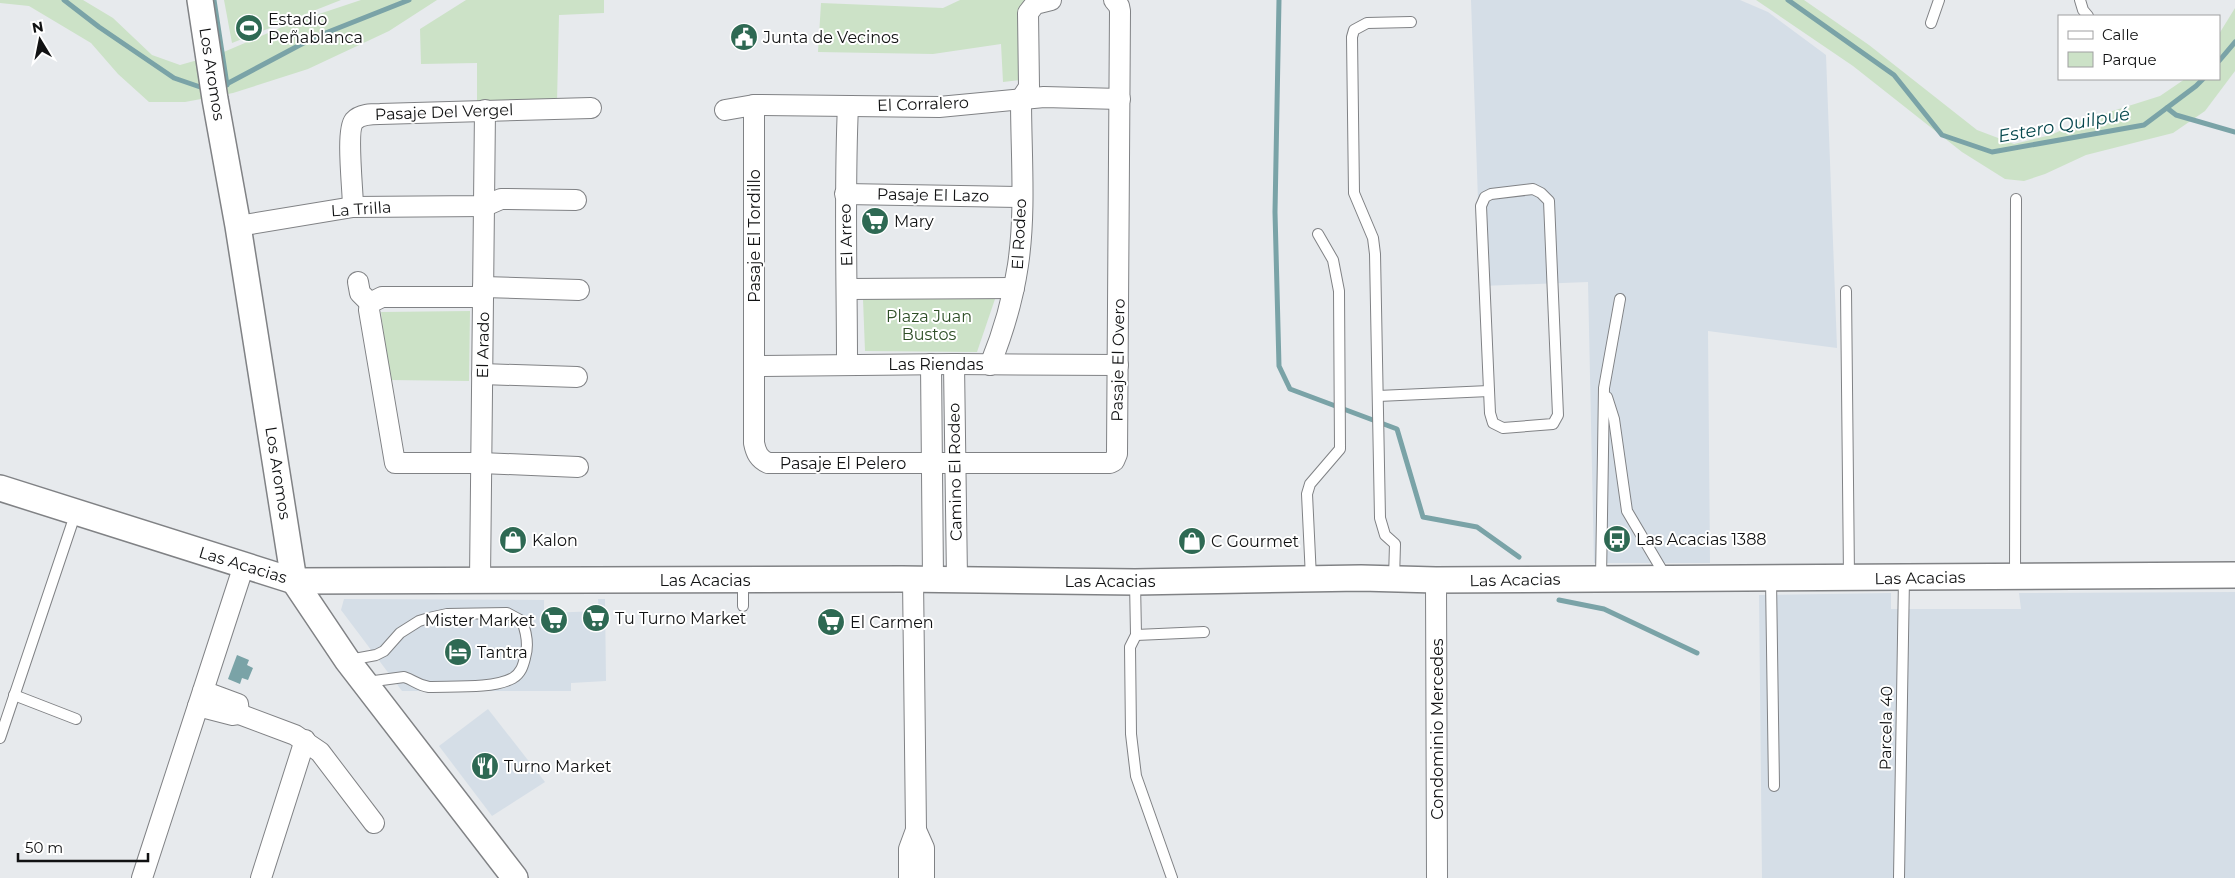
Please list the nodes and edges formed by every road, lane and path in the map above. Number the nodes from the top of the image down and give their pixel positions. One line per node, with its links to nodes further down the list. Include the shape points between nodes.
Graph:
1 (200, 0): 22 (street, Los Aromos)
2 (1050, 0): 9 (street, El Rodeo, via 1035,4 1028,13 1029,87)
3 (1114, 0): 10 (street, Pasaje El Overo, via 1120,11)
4 (1940, 0): 8 (lane)
5 (2080, 0): 6 (lane)
6 (2087, 15)
7 (1411, 22): 42 (lane, via 1367,23 1354,30 1352,37 1354,193 1373,238 1376,254)
8 (1931, 23)
9 (1021, 99): 10 (street, El Corralero); 12 (street, El Corralero, via 939,107); 17 (street, El Rodeo)
10 (1120, 99): 36 (street, Pasaje El Overo)
11 (754, 105): 12 (street, El Corralero); 15 (street, El Corralero); 37 (street, Pasaje El Tordillo)
12 (848, 106): 16 (street, El Arreo)
13 (591, 108): 14 (street, Pasaje Del Vergel)
14 (485, 110): 20 (street, El Arado); 21 (street, Pasaje Del Vergel, via 368,114 353,122 350,136)
15 (725, 110)
16 (845, 194): 17 (street, Pasaje El Lazo); 26 (street, El Arreo)
17 (1021, 196): 25 (street, El Rodeo, via 1022,222)
18 (2016, 199): 51 (lane)
19 (576, 200): 20 (street, La Trilla, via 501,199)
20 (484, 206): 21 (street, La Trilla); 29 (street, El Arado)
21 (353, 207): 22 (street, La Trilla)
22 (238, 226): 63 (street, Los Aromos)
23 (1318, 234): 52 (lane, via 1333,260 1339,291 1340,449 1310,484)
24 (358, 282): 31 (street, via 360,293)
25 (1014, 288): 26 (street); 35 (street, El Rodeo)
26 (848, 289): 32 (street, El Arreo)
27 (579, 290): 29 (street)
28 (1846, 291): 54 (lane)
29 (483, 292): 31 (street, via 382,297); 38 (street, El Arado)
30 (1620, 299): 40 (lane)
31 (370, 303): 43 (street, via 395,463)
32 (847, 364): 33 (street, Las Riendas); 37 (street, Las Riendas)
33 (931, 364): 34 (street, Las Riendas); 44 (street, Camino El Rodeo)
34 (954, 364): 35 (street, Las Riendas); 45 (street, Camino El Rodeo)
35 (990, 364): 36 (street, Las Riendas)
36 (1118, 365): 45 (street, Pasaje El Overo, via 1117,454 1114,461 1103,464)
37 (754, 366): 44 (street, Pasaje El Pelero, via 754,443 762,461)
38 (482, 374): 39 (street); 43 (street, El Arado)
39 (577, 377)
40 (1604, 388): 53 (lane, via 1614,419 1627,511); 58 (lane)
41 (1489, 391): 41 (lane, via 1481,206 1485,197 1491,194 1533,189 1549,201 1558,415 1553,424 1503,428 1494,423 1490,413); 42 (lane)
42 (1378, 396): 57 (lane, via 1380,518 1385,536 1395,544)
43 (481, 463): 46 (street); 60 (street, El Arado)
44 (931, 463): 45 (street); 56 (street, Camino El Rodeo)
45 (954, 463): 56 (street, Camino El Rodeo)
46 (578, 467)
47 (0, 488): 48 (street, Las Acacias)
48 (76, 512): 49 (street, Las Acacias); 70 (lane)
49 (244, 565): 63 (street, Las Acacias); 71 (street)
50 (2235, 575): 51 (street, Las Acacias)
51 (2015, 577): 55 (street, Las Acacias)
52 (1311, 578): 57 (street, Las Acacias); 64 (street, Las Acacias)
53 (1667, 578): 58 (street, Las Acacias); 59 (street, Las Acacias)
54 (1849, 578): 55 (street, Las Acacias); 59 (street, Las Acacias)
55 (1904, 578): 85 (lane, Parcela 40)
56 (935, 579): 61 (street, Las Acacias); 64 (street, Las Acacias); 77 (street)
57 (1394, 579): 62 (street, Las Acacias)
58 (1601, 579): 62 (street, Las Acacias)
59 (1771, 579): 75 (lane)
60 (480, 580): 61 (street, Las Acacias); 63 (street, Las Acacias)
61 (743, 580): 65 (lane)
62 (1436, 580): 84 (street, Condominio Mercedes)
63 (294, 581): 68 (street, Los Aromos)
64 (1135, 582): 67 (lane)
65 (743, 606)
66 (1204, 632): 67 (lane)
67 (1136, 635): 83 (lane, via 1130,647 1131,734 1136,776)
68 (347, 660): 69 (street, Los Aromos); 69 (lane, via 376,655 418,621 447,614 507,613 522,621 527,632 528,646 522,669 501,682 429,687 404,677)
69 (364, 683): 80 (street, Los Aromos)
70 (14, 695): 72 (lane); 73 (lane)
71 (201, 699): 74 (street, via 238,704 239,714); 78 (street)
72 (76, 719)
73 (0, 738)
74 (305, 740): 76 (street, via 320,752); 79 (street)
75 (1774, 786)
76 (374, 823)
77 (916, 830): 81 (street, via 909,849); 82 (street, via 924,848)
78 (142, 878)
79 (261, 878)
80 (515, 878)
81 (909, 878)
82 (924, 878)
83 (1172, 878)
84 (1437, 878)
85 (1898, 878)

